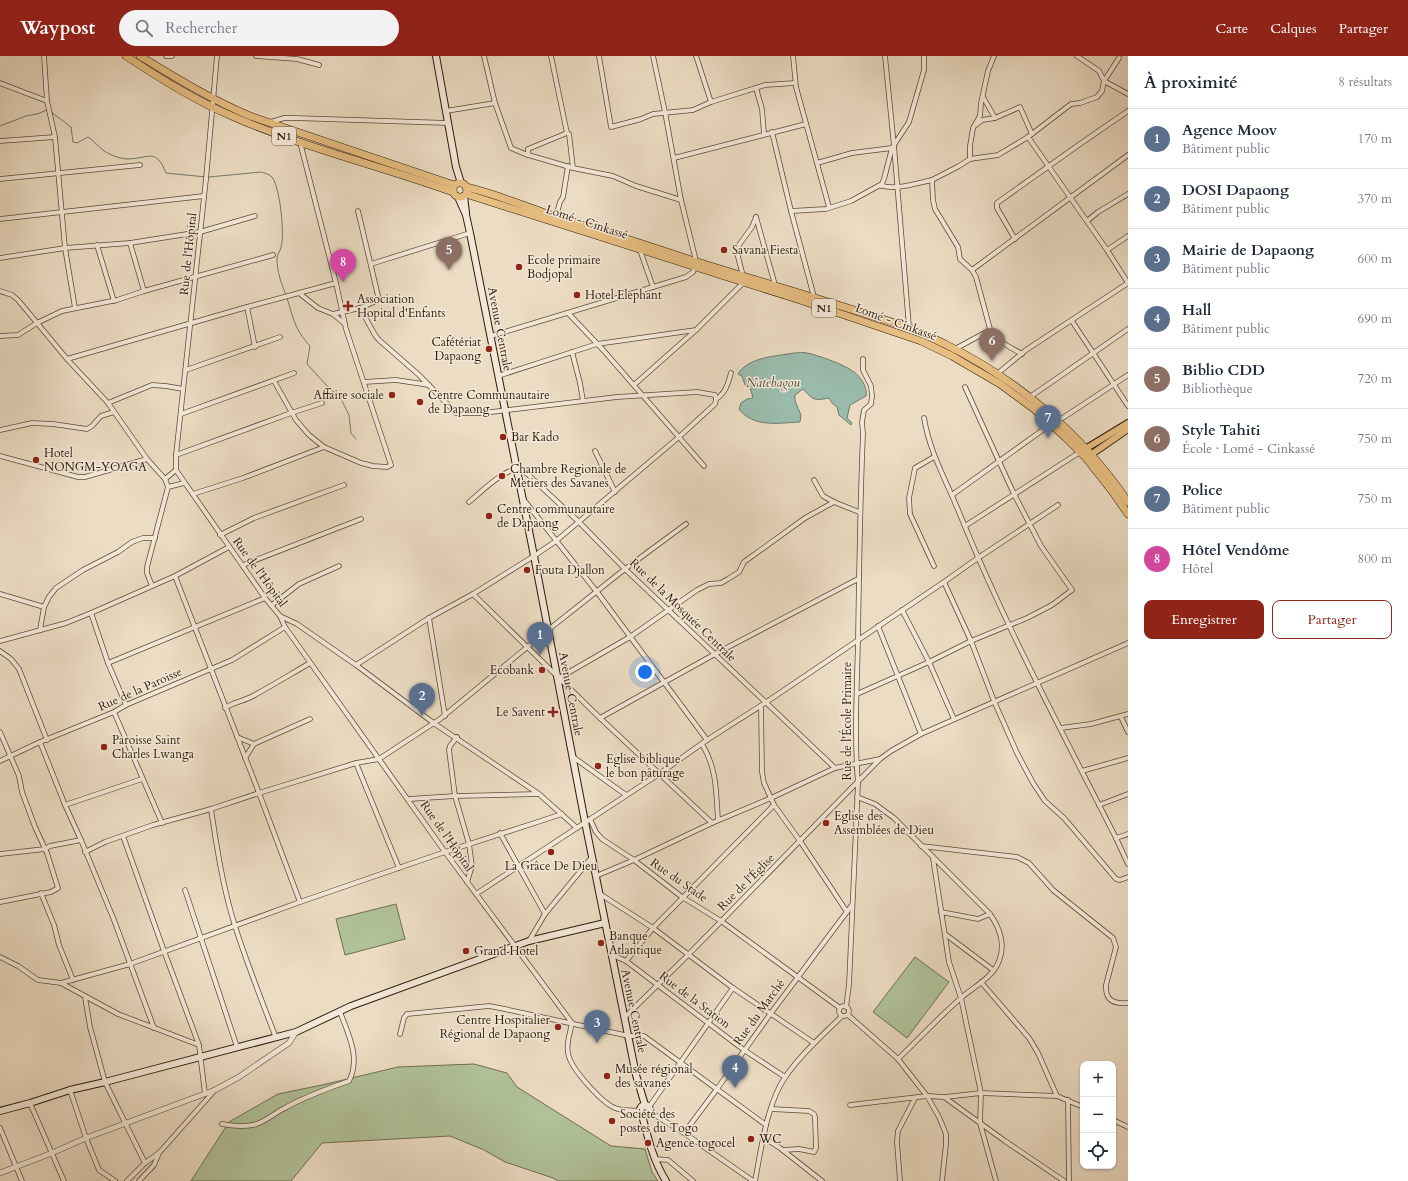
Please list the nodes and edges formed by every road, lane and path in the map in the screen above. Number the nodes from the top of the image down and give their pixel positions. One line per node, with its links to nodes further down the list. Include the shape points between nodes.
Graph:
1 (44, 56): 30 (street)
2 (126, 56): 33 (highway, N1)
3 (140, 56): 29 (highway, N1)
4 (166, 56): 5 (street)
5 (172, 56)
6 (217, 56): 29 (street, Rue de l'Hôpital)
7 (256, 56): 20 (street, via 297,59)
8 (436, 56): 34 (main road, Avenue Centrale)
9 (484, 56): 32 (street)
10 (551, 56): 43 (street)
11 (600, 56): 36 (street, via 611,127)
12 (653, 56): 36 (street)
13 (696, 56): 31 (street)
14 (793, 56): 40 (street, via 796,88)
15 (885, 56): 49 (street)
16 (924, 56): 49 (street, via 924,70 909,122)
17 (994, 56): 28 (street)
18 (1077, 56): 21 (street, via 1099,71)
19 (1118, 58): 21 (street)
20 (319, 65)
21 (1104, 81): 24 (street); 25 (street)
22 (0, 82): 30 (street)
23 (795, 82): 26 (street)
24 (1110, 84): 25 (street); 27 (street)
25 (1103, 86): 45 (street, via 1097,97 1080,104 1071,104)
26 (756, 88): 31 (street); 44 (street, via 762,109)
27 (1128, 94)
28 (983, 97): 37 (street); 41 (street, via 980,116)
29 (213, 99): 33 (street, Rue de l'Hôpital); 38 (highway, N1)
30 (47, 101): 46 (street)
31 (711, 102): 36 (street, via 693,110)
32 (495, 103): 34 (street); 50 (street, via 512,148)
33 (212, 107): 48 (highway, N1); 65 (street, Rue de l'Hôpital)
34 (446, 111): 39 (main road, Avenue Centrale)
35 (1128, 111): 56 (street)
36 (665, 112): 52 (street)
37 (995, 118): 41 (street, via 982,120); 45 (street, via 1021,108)
38 (267, 123): 39 (street, via 294,118); 63 (highway, N1)
39 (448, 123): 63 (main road, Avenue Centrale)
40 (806, 124): 42 (street); 54 (street)
41 (973, 128): 53 (street)
42 (772, 132): 44 (street); 71 (street)
43 (566, 133): 50 (street, via 528,149); 57 (street, via 569,134)
44 (764, 134): 52 (street)
45 (1030, 135): 53 (street, via 998,155); 56 (street)
46 (55, 137): 47 (street); 58 (street)
47 (0, 141)
48 (300, 141): 63 (highway, N1); 93 (street)
49 (893, 147): 54 (street, via 852,153); 61 (street); 62 (street)
50 (528, 155): 57 (street)
51 (1128, 155): 66 (street)
52 (674, 158): 67 (street)
53 (970, 159): 60 (street)
54 (817, 163): 68 (street)
55 (140, 165): 58 (street)
56 (1048, 166): 66 (street); 80 (street, via 997,204)
57 (570, 167): 67 (street, via 613,176); 73 (street, via 564,197)
58 (58, 173): 59 (street); 69 (street)
59 (0, 179)
60 (932, 180): 62 (street); 90 (street, via 935,209 958,247 960,259)
61 (881, 186): 62 (street); 68 (street, via 851,201)
62 (897, 186): 112 (street)
63 (460, 190): 73 (highway, Lomé - Cinkassé / N1); 76 (highway, Lomé - Cinkassé / N1); 78 (main road, Avenue Centrale)
64 (1128, 194): 75 (street)
65 (204, 196): 69 (street); 77 (street, Rue de l'Hôpital)
66 (1071, 198): 75 (street); 80 (street)
67 (681, 200): 89 (street)
68 (830, 207): 71 (street)
69 (62, 211): 74 (street); 83 (street)
70 (358, 211): 88 (street)
71 (791, 211): 100 (street)
72 (255, 216): 77 (street)
73 (556, 216): 76 (highway, Lomé - Cinkassé / N1)
74 (0, 219)
75 (1087, 221): 85 (street)
76 (573, 225): 84 (highway, Lomé - Cinkassé / N1); 89 (highway, Lomé - Cinkassé / N1)
77 (200, 232): 81 (street); 91 (street, Rue de l'Hôpital)
78 (470, 233): 88 (street); 117 (main road, Avenue Centrale)
79 (1128, 236): 85 (street)
80 (1015, 239): 90 (street)
81 (130, 243): 82 (street); 98 (street)
82 (97, 245): 83 (street); 101 (street)
83 (66, 248): 87 (street); 103 (street)
84 (640, 250): 89 (highway, Lomé - Cinkassé / N1); 96 (street)
85 (1107, 250): 94 (street)
86 (272, 255): 91 (street)
87 (0, 258)
88 (371, 264): 104 (street, via 379,299)
89 (695, 264): 92 (highway, Lomé - Cinkassé / N1); 96 (street, via 693,272 686,278)
90 (972, 270): 115 (street)
91 (195, 277): 98 (street); 110 (street, Rue de l'Hôpital)
92 (743, 279): 95 (highway, Lomé - Cinkassé / N1); 95 (street, via 736,249 756,217); 114 (street); 152 (highway, Lomé - Cinkassé / N1, via 921,341 1000,384)
93 (336, 283): 99 (street); 106 (street)
94 (1128, 283): 108 (street)
95 (775, 285): 100 (highway, Lomé - Cinkassé / N1)
96 (653, 287): 105 (street)
97 (0, 291): 109 (street, via 12,295)
98 (144, 291): 101 (street)
99 (299, 293): 102 (street); 107 (street, via 318,308)
100 (814, 298): 112 (highway, Lomé - Cinkassé / N1)
101 (114, 300): 103 (street)
102 (247, 307): 110 (street); 120 (street)
103 (75, 308): 109 (street)
104 (360, 308): 106 (street); 135 (street, via 379,340)
105 (568, 312): 117 (street); 119 (street)
106 (343, 313): 107 (street); 111 (street)
107 (333, 314): 111 (street)
108 (1072, 320): 123 (street); 124 (street)
109 (37, 323): 116 (street, via 18,335); 125 (street)
110 (190, 324): 125 (street); 127 (street, Rue de l'Hôpital)
111 (345, 324): 134 (street)
112 (909, 327): 121 (highway, Lomé - Cinkassé / N1)
113 (1128, 329): 123 (street)
114 (696, 330): 119 (street); 137 (street)
115 (990, 330): 121 (street); 124 (street, via 1006,346)
116 (0, 336)
117 (490, 336): 132 (main road, Avenue Centrale)
118 (280, 337): 120 (street)
119 (597, 344): 122 (street); 137 (street)
120 (255, 347): 127 (street)
121 (955, 350): 130 (highway, Lomé - Cinkassé / N1)
122 (572, 352): 132 (street); 143 (street)
123 (1092, 353): 136 (street); 141 (street)
124 (1022, 354): 130 (street)
125 (67, 359): 144 (street)
126 (862, 359): 182 (street, Rue de l'École Primaire, via 872,396 871,404 864,410 862,422)
127 (186, 370): 139 (street, Rue de l'Hôpital)
128 (294, 373): 133 (street)
129 (731, 373): 142 (street, via 728,386)
130 (996, 374): 141 (highway, Lomé - Cinkassé / N1)
131 (1128, 375): 136 (street)
132 (498, 376): 147 (main road, Avenue Centrale)
133 (274, 381): 149 (street); 150 (street)
134 (364, 382): 135 (street, via 396,380); 157 (street, via 391,465 387,467 361,463)
135 (429, 384): 147 (street, via 456,412 483,413)
136 (1113, 384): 146 (street); 152 (street)
137 (634, 385): 140 (street)
138 (965, 387): 164 (street)
139 (183, 390): 144 (street, via 152,385); 150 (street, Rue de l'Hôpital)
140 (643, 396): 142 (street, via 698,392 715,395); 143 (street); 156 (street)
141 (1030, 397): 152 (highway, Lomé - Cinkassé / N1)
142 (716, 399): 156 (street, via 715,404)
143 (583, 401): 147 (street)
144 (108, 403): 148 (street)
145 (322, 403): 149 (street)
146 (1128, 406)
147 (505, 410): 166 (main road, Avenue Centrale)
148 (114, 412): 155 (street, via 101,416 86,429 32,423); 163 (street)
149 (291, 413): 157 (street); 160 (street)
150 (181, 414): 160 (street, Rue de l'Hôpital)
151 (924, 418): 162 (street)
152 (1055, 423): 159 (highway, Lomé - Cinkassé / N1); 164 (street)
153 (1128, 423): 159 (main road)
154 (1128, 429): 159 (main road)
155 (0, 430)
156 (679, 437): 165 (street); 173 (street)
157 (324, 448): 174 (street)
158 (595, 451): 173 (street)
159 (1086, 453): 175 (street); 180 (highway, Lomé - Cinkassé / N1); 183 (highway, Lomé - Cinkassé / N1)
160 (176, 455): 167 (street, Rue de l'Hôpital)
161 (0, 456): 163 (street, via 78,477)
162 (934, 457): 176 (street); 197 (street, via 915,468 909,498 910,514)
163 (148, 459): 168 (street)
164 (999, 462): 175 (street); 176 (street)
165 (704, 466)
166 (516, 468): 177 (main road, Avenue Centrale); 178 (street); 185 (street, Rue de la Mosquée Centrale, via 521,468)
167 (176, 470): 168 (street); 170 (street, Rue de l'Hôpital)
168 (165, 479): 172 (street)
169 (814, 480): 179 (street, via 822,495)
170 (184, 483): 172 (street); 174 (street, Rue de l'Hôpital)
171 (344, 485): 189 (street, via 254,518)
172 (168, 487): 190 (street)
173 (615, 492): 185 (street)
174 (193, 494): 189 (street, Rue de l'Hôpital)
175 (1014, 494): 186 (street); 188 (street)
176 (952, 495): 188 (street)
177 (522, 499): 191 (street); 193 (main road, Avenue Centrale)
178 (469, 502)
179 (834, 502): 182 (street); 209 (street, via 805,518 744,562 739,572 722,584 709,584)
180 (1128, 502)
181 (1058, 505): 186 (street)
182 (859, 512): 200 (street, Rue de l'École Primaire)
183 (1128, 514)
184 (361, 519): 195 (street)
185 (579, 522): 191 (street); 198 (street, Rue de la Mosquée Centrale)
186 (1030, 523): 194 (street); 215 (street, via 1047,556 1072,590 1052,605)
187 (686, 524): 198 (street)
188 (965, 526): 194 (street)
189 (220, 535): 192 (street, Rue de l'Hôpital)
190 (155, 538): 202 (street, via 147,567); 208 (street, via 143,538 132,542 83,570 52,592)
191 (556, 541): 193 (street); 203 (street)
192 (229, 547): 195 (street, Rue de l'Hôpital); 199 (street)
193 (534, 556): 205 (street); 219 (main road, Avenue Centrale)
194 (978, 558): 201 (street); 215 (street)
195 (243, 565): 206 (street, Rue de l'Hôpital)
196 (339, 566): 207 (street, via 299,584)
197 (934, 566)
198 (625, 569): 203 (street); 209 (street, Rue de la Mosquée Centrale)
199 (175, 576): 202 (street); 216 (street)
200 (858, 579): 221 (street, Rue de l'École Primaire); 227 (street)
201 (944, 582): 210 (street); 223 (street)
202 (152, 586): 211 (street)
203 (597, 592): 219 (street); 220 (street)
204 (0, 594): 208 (street)
205 (473, 594): 213 (street); 225 (street)
206 (265, 598): 207 (street, Rue de l'Hôpital); 216 (street)
207 (272, 605): 212 (street, Rue de l'Hôpital)
208 (44, 607): 218 (street)
209 (669, 609): 220 (street); 227 (street, Rue de la Mosquée Centrale)
210 (902, 610): 214 (street); 230 (street)
211 (91, 613): 218 (street); 228 (street)
212 (280, 616): 217 (street, Rue de l'Hôpital); 231 (street, via 297,624)
213 (429, 618): 231 (street); 245 (street)
214 (878, 626): 221 (street); 233 (street)
215 (1009, 626): 223 (street); 236 (street)
216 (195, 627): 228 (street); 232 (street)
217 (285, 627): 229 (street, Rue de l'Hôpital); 232 (street, Rue de la Paroisse, via 235,658)
218 (40, 630): 222 (street)
219 (548, 630): 225 (street); 234 (main road, Avenue Centrale)
220 (630, 637): 234 (street); 235 (street)
221 (858, 640): 237 (street, Rue de l'École Primaire); 239 (street)
222 (0, 641)
223 (971, 641): 230 (street); 238 (street)
224 (1128, 643): 236 (street)
225 (527, 647): 234 (street); 245 (street)
226 (0, 651): 257 (street, via 19,669)
227 (715, 654): 235 (street); 239 (street, Rue de la Mosquée Centrale)
228 (108, 662): 240 (street)
229 (310, 662): 242 (street, via 251,697); 266 (street, Rue de l'Hôpital)
230 (929, 662): 233 (street); 249 (street)
231 (356, 665): 250 (street)
232 (210, 669): 240 (street, Rue de la Paroisse); 242 (street)
233 (898, 676): 237 (street); 254 (street)
234 (558, 677): 247 (street); 263 (main road, Avenue Centrale)
235 (663, 682): 247 (street); 258 (street)
236 (1037, 682): 238 (street); 251 (street)
237 (856, 694): 270 (street, Rue de l'École Primaire)
238 (994, 701): 249 (street); 313 (street, via 1019,758 1045,801 1064,818 1116,879)
239 (765, 703): 241 (street); 271 (street, Rue de la Mosquée Centrale)
240 (126, 705): 243 (street, Rue de la Paroisse)
241 (761, 706): 258 (street); 282 (street, via 762,772)
242 (225, 708): 255 (street)
243 (114, 712): 257 (street, Rue de la Paroisse); 274 (street)
244 (1128, 714): 246 (street)
245 (445, 716): 250 (street)
246 (1121, 717): 251 (street); 253 (street)
247 (600, 718): 273 (street)
248 (310, 719): 260 (street)
249 (954, 719): 254 (street)
250 (435, 724): 256 (street); 266 (street)
251 (1061, 728): 272 (street)
252 (0, 732): 262 (street)
253 (1128, 732)
254 (921, 734): 267 (street)
255 (237, 737): 260 (street); 264 (street)
256 (457, 737): 277 (street); 280 (street, via 449,750)
257 (47, 740): 259 (street, Rue de la Paroisse)
258 (707, 740): 261 (street)
259 (40, 742): 262 (street, Rue de la Paroisse); 286 (street)
260 (254, 744): 264 (street)
261 (702, 744): 273 (street); 290 (street, via 713,769)
262 (10, 757): 268 (street, Rue de la Paroisse); 302 (street)
263 (572, 757): 279 (street); 289 (main road, Avenue Centrale)
264 (245, 758): 276 (street)
265 (1128, 758): 272 (street)
266 (379, 759): 269 (street); 283 (street, Rue de l'Hôpital)
267 (880, 759): 270 (street); 275 (street, Rue de l'Église)
268 (0, 761)
269 (356, 763): 276 (street); 311 (street)
270 (856, 764): 271 (street); 275 (street, Rue de l'École Primaire)
271 (835, 768): 282 (street)
272 (1082, 771): 285 (street)
273 (659, 774): 279 (street); 292 (street)
274 (142, 779): 286 (street); 291 (street)
275 (858, 783): 281 (street, Rue de l'École Primaire); 299 (street, Rue de l'Église)
276 (259, 793): 287 (street); 321 (street)
277 (538, 794): 280 (street); 288 (street)
278 (1128, 794): 285 (street)
279 (626, 795): 289 (street)
280 (455, 796): 283 (street); 300 (street)
281 (857, 797): 301 (street, via 875,804 888,813); 322 (street, Rue de l'École Primaire)
282 (771, 798): 284 (street); 290 (street)
283 (409, 800): 304 (street, Rue de l'Hôpital)
284 (774, 805): 299 (street); 319 (street)
285 (1099, 805): 297 (street)
286 (65, 806): 298 (street)
287 (211, 810): 291 (street); 329 (street, via 225,888)
288 (562, 814): 293 (street); 294 (street)
289 (587, 820): 293 (street); 306 (main road, Avenue Centrale); 308 (street, Rue du Stade, via 599,836)
290 (718, 820): 292 (street)
291 (162, 823): 296 (street)
292 (712, 823): 308 (street)
293 (577, 828): 310 (street)
294 (500, 833): 300 (street); 310 (street)
295 (1128, 834): 297 (street)
296 (123, 836): 303 (street); 335 (street)
297 (1116, 838): 309 (street)
298 (81, 840): 302 (street); 303 (street)
299 (800, 841): 323 (street); 327 (street, Rue de l'Église)
300 (469, 844): 304 (street); 314 (street, via 472,866)
301 (921, 846): 307 (street); 350 (street, via 1017,857 1029,863 1054,890 1113,938 1116,947 1105,992 1114,1002)
302 (45, 849): 305 (street); 316 (street, via 58,888 52,892)
303 (85, 852): 340 (street)
304 (445, 852): 311 (street); 314 (street, Rue de l'Hôpital)
305 (0, 854)
306 (592, 857): 312 (main road, Avenue Centrale); 325 (street)
307 (933, 857): 324 (street); 326 (street)
308 (634, 860): 312 (street); 319 (street, Rue du Stade)
309 (1128, 864)
310 (518, 867): 318 (street); 325 (street)
311 (399, 868): 321 (street)
312 (596, 876): 317 (main road, Avenue Centrale)
313 (1128, 878)
314 (467, 882): 318 (street, Rue de l'Hôpital)
315 (186, 890): 332 (street)
316 (41, 893): 320 (street); 343 (street)
317 (599, 893): 328 (main road, Avenue Centrale); 330 (street)
318 (476, 894): 334 (street, Rue de l'Hôpital)
319 (682, 897): 327 (street, Rue du Stade); 330 (street)
320 (0, 902)
321 (300, 902): 329 (street)
322 (852, 904): 323 (street, Rue du Marché); 351 (street, Rue de l'École Primaire)
323 (847, 912): 342 (street, Rue du Marché)
324 (941, 912): 326 (street, via 978,918); 331 (street)
325 (545, 914): 333 (street)
326 (990, 914): 341 (street, via 999,928 1001,938 1001,957)
327 (721, 921): 337 (street, Rue de l'Église); 342 (street, Rue du Stade)
328 (605, 923): 333 (main road); 336 (main road, Avenue Centrale)
329 (235, 926): 332 (street); 364 (street)
330 (653, 928): 337 (street); 339 (street)
331 (945, 934): 341 (street); 349 (street, via 949,962)
332 (201, 938): 335 (street); 367 (street)
333 (529, 941): 334 (main road)
334 (514, 947): 353 (main road); 358 (street, Rue de l'Hôpital)
335 (164, 951): 340 (street); 366 (street)
336 (612, 954): 339 (street, Rue de la Station); 357 (main road, Avenue Centrale)
337 (689, 954): 346 (street, Rue de l'Église); 347 (street)
338 (0, 957): 345 (street, via 38,980)
339 (626, 961): 346 (street, Rue de la Station)
340 (130, 964): 343 (street); 360 (street)
341 (993, 970): 344 (street)
342 (797, 978): 352 (street, Rue du Stade); 354 (street, Rue du Marché)
343 (74, 980): 345 (street)
344 (981, 982): 349 (street); 380 (street, via 1029,1038)
345 (61, 983): 348 (street)
346 (658, 986): 357 (street, Rue de l'Église); 359 (street, Rue de la Station)
347 (733, 988): 354 (street); 359 (street)
348 (85, 997): 360 (street); 373 (street, via 90,1028)
349 (961, 998): 370 (street); 377 (street)
350 (1128, 1003)
351 (846, 1007): 352 (street); 355 (street, via 849,1010)
352 (840, 1008): 356 (street, via 839,1013)
353 (340, 1012): 361 (main road); 393 (street, via 353,1049 353,1073 349,1081 315,1092 254,1125 240,1127)
354 (771, 1013): 365 (street); 368 (street, Rue du Marché)
355 (848, 1015): 356 (street); 370 (street)
356 (842, 1016): 365 (street)
357 (624, 1017): 363 (main road, Avenue Centrale)
358 (572, 1023): 362 (street, via 489,1006 407,1014); 363 (street); 388 (street, via 567,1046 568,1054 587,1084 598,1096 617,1109)
359 (708, 1023): 368 (street, Rue de la Station); 371 (street)
360 (154, 1028): 366 (street)
361 (296, 1032): 364 (main road); 376 (street, via 289,1043 280,1050)
362 (400, 1034)
363 (629, 1036): 371 (street, via 647,1037); 388 (main road, Avenue Centrale)
364 (276, 1038): 367 (main road)
365 (814, 1043): 372 (street)
366 (199, 1045): 369 (street)
367 (237, 1047): 369 (main road)
368 (744, 1050): 372 (street, Rue de la Station); 374 (street, Rue du Marché)
369 (200, 1057): 373 (main road); 378 (street)
370 (898, 1059): 379 (street)
371 (680, 1062): 374 (street); 388 (street)
372 (785, 1077): 387 (street)
373 (105, 1082): 375 (main road); 391 (street)
374 (717, 1089): 394 (street); 397 (street, Rue du Marché)
375 (70, 1090): 384 (main road); 399 (street)
376 (216, 1090): 378 (street); 402 (street)
377 (981, 1093): 380 (street); 381 (street); 392 (street)
378 (204, 1094): 391 (street)
379 (927, 1096): 381 (street); 382 (street); 417 (street, via 946,1134)
380 (1057, 1096): 383 (street)
381 (944, 1097): 392 (street)
382 (915, 1098): 385 (street); 416 (street, via 898,1135)
383 (1068, 1100): 386 (street); 420 (street)
384 (30, 1103): 389 (main road); 401 (street)
385 (850, 1105)
386 (1080, 1106)
387 (772, 1109): 394 (street); 400 (street, via 810,1111 815,1117 815,1150)
388 (645, 1110): 397 (street); 403 (main road, Avenue Centrale, via 646,1133)
389 (0, 1111)
390 (1116, 1121): 395 (street)
391 (126, 1123): 399 (street); 404 (street)
392 (980, 1123): 418 (street); 419 (street)
393 (222, 1124)
394 (766, 1126): 398 (street)
395 (1128, 1127)
396 (0, 1128): 405 (street)
397 (684, 1133): 414 (street)
398 (764, 1137): 400 (street); 414 (street)
399 (86, 1138): 401 (street); 409 (street, via 99,1170)
400 (783, 1150): 415 (street)
401 (52, 1153): 405 (street); 408 (street)
402 (159, 1153): 404 (street); 411 (street, via 154,1165)
403 (654, 1160): 412 (main road, Avenue Centrale); 413 (street, via 668,1160)
404 (145, 1163): 410 (street)
405 (16, 1166): 406 (street); 407 (street)
406 (0, 1173)
407 (22, 1181)
408 (64, 1181)
409 (115, 1181)
410 (127, 1181)
411 (139, 1181)
412 (666, 1181)
413 (693, 1181)
414 (754, 1181)
415 (822, 1181)
416 (900, 1181)
417 (942, 1181)
418 (996, 1181)
419 (1064, 1181)
420 (1069, 1181)

